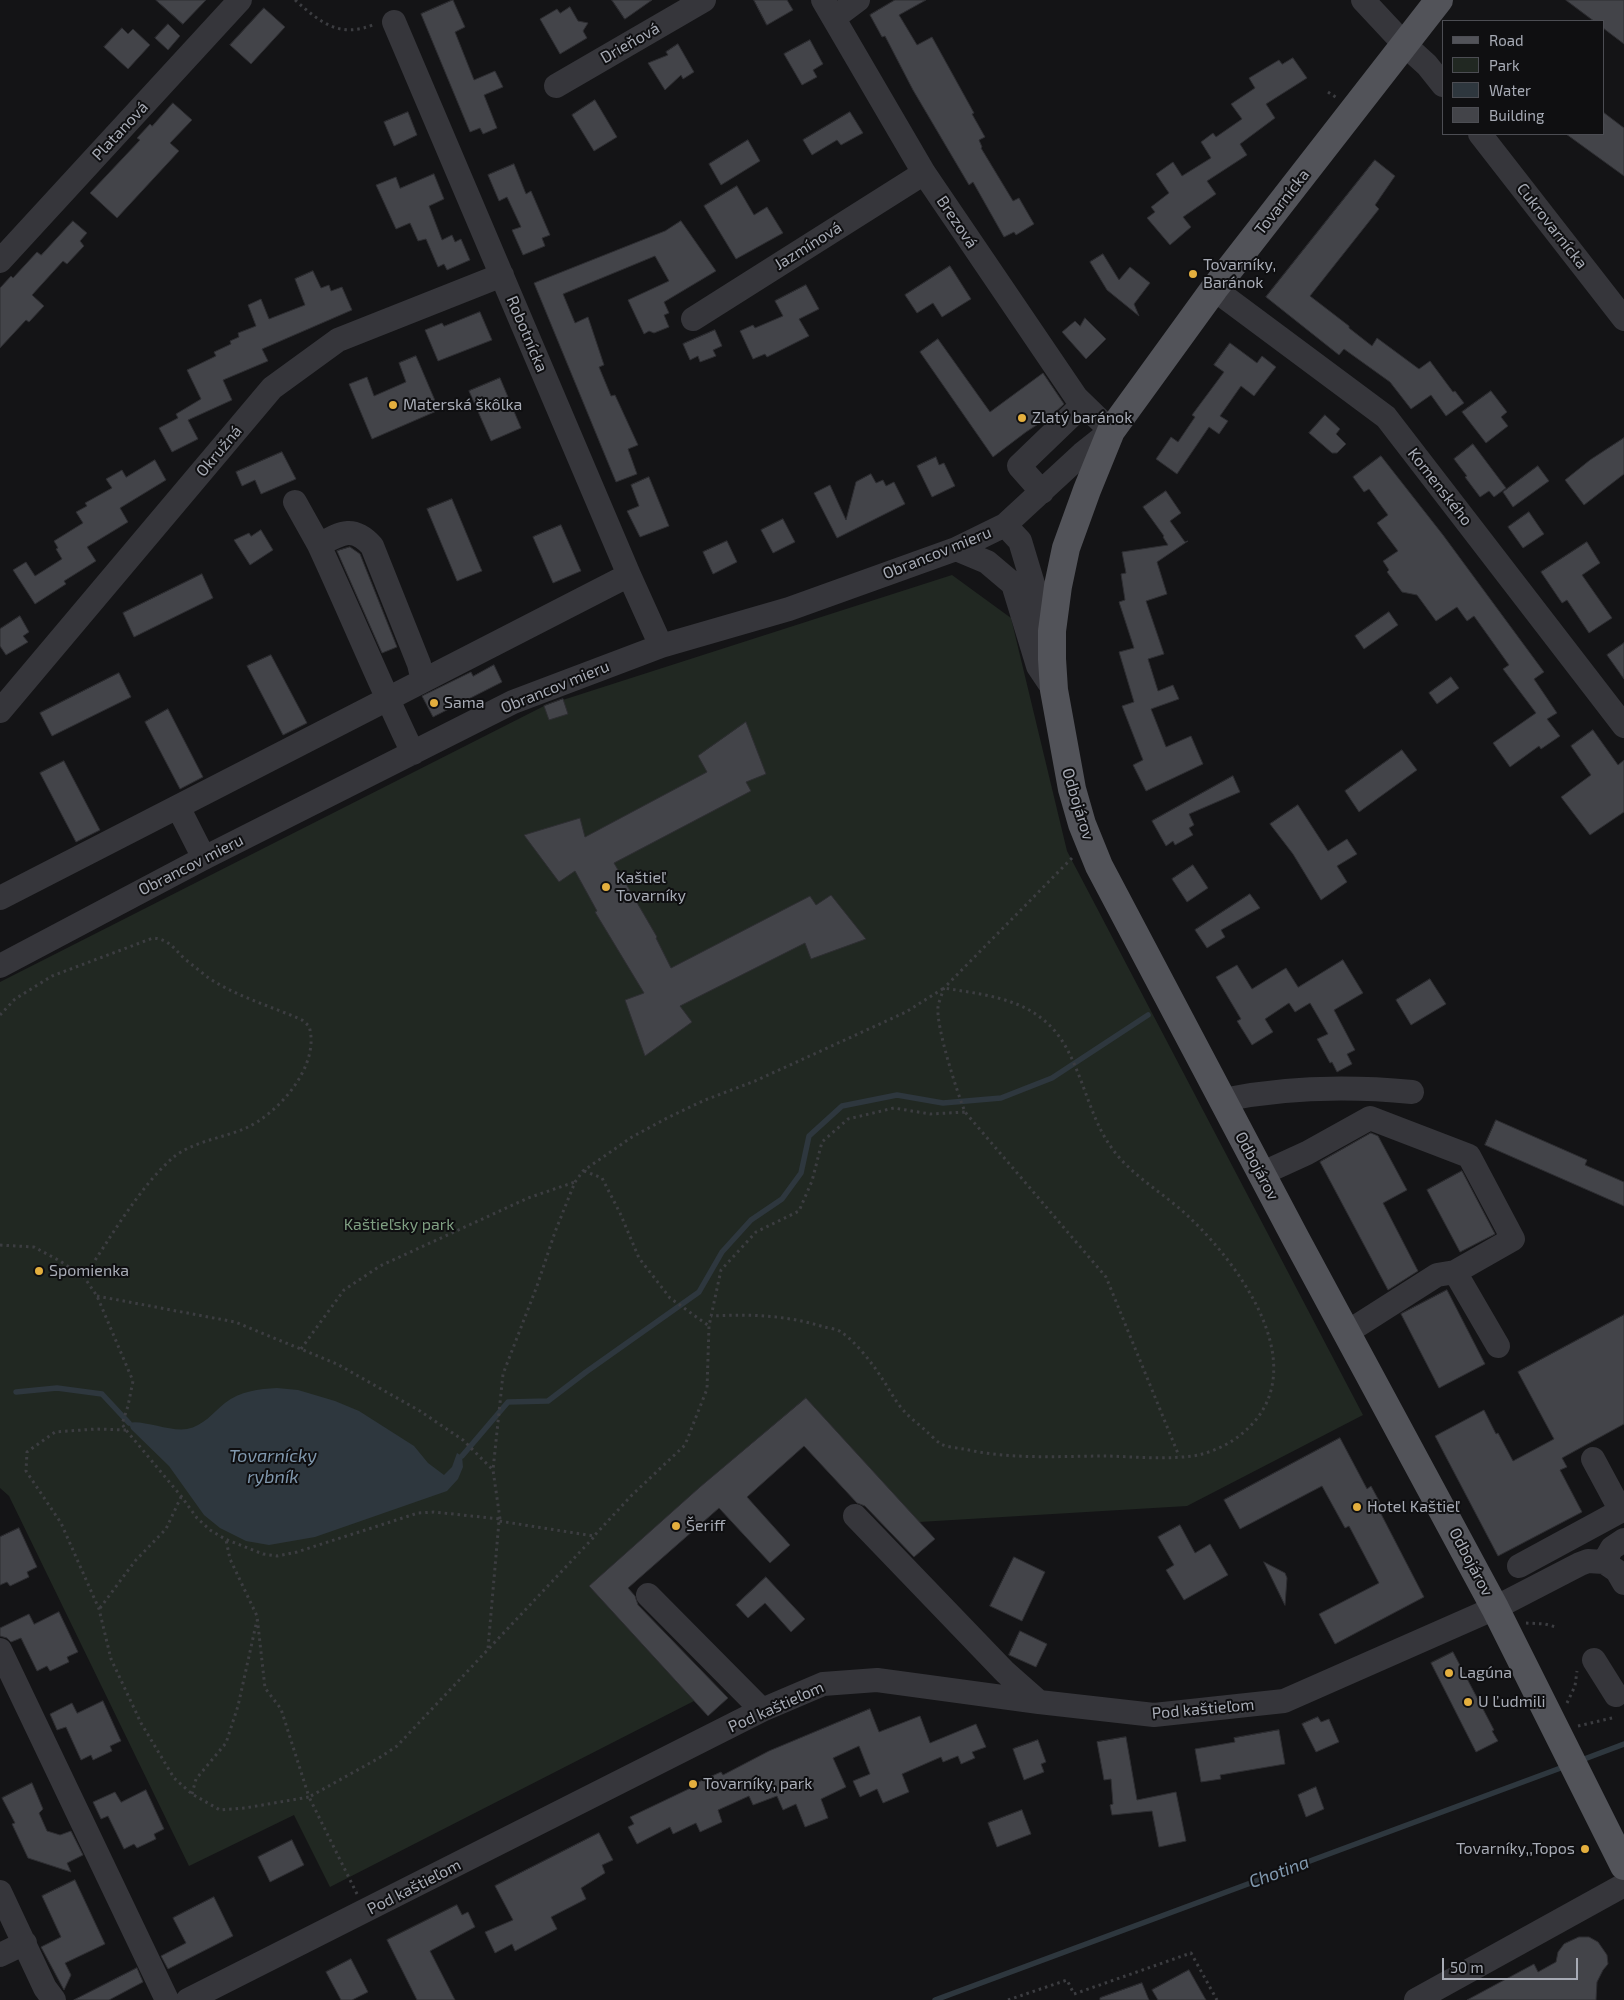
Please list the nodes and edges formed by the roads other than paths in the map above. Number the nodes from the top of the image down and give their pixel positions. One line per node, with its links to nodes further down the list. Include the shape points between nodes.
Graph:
1 (240, 0): 13 (street, Platanová)
2 (704, 0): 10 (street, Drieňová)
3 (858, 0): 6 (street)
4 (1363, 0): 8 (street)
5 (1439, 0): 8 (main road, Tovarnícka)
6 (829, 9): 12 (street, Brezová)
7 (394, 22): 14 (street, Robotnícka)
8 (1405, 46): 9 (street); 15 (main road, Tovarnícka)
9 (1442, 84)
10 (556, 86)
11 (1481, 135): 17 (street, Cukrovarnícka)
12 (924, 173): 16 (street, Jazmínová); 19 (street, Brezová, via 1076,398)
13 (0, 262)
14 (502, 275): 25 (street, Robotnícka); 31 (street, Okružná, via 338,340 272,388)
15 (1214, 289): 19 (main road, Tovarnícka); 32 (street, Komenského, via 1386,417)
16 (693, 319)
17 (1624, 319)
18 (1074, 413): 20 (street, via 1019,466)
19 (1111, 431): 20 (street, Obrancov mieru); 26 (main road, Odbojárov, via 1066,548)
20 (1042, 492): 22 (street, Obrancov mieru)
21 (294, 502): 23 (street)
22 (1005, 525): 24 (street, Obrancov mieru); 26 (street, via 1020,541)
23 (318, 545): 28 (street, via 347,532 363,536 372,546); 30 (street)
24 (956, 549): 27 (street, Obrancov mieru, via 789,609); 29 (street, via 987,562 1013,584 1038,666)
25 (629, 575): 27 (street, Robotnícka); 28 (street)
26 (1052, 631): 29 (main road, Odbojárov)
27 (661, 646): 33 (street, Obrancov mieru, via 514,702)
28 (423, 681): 30 (street)
29 (1054, 690): 39 (main road, Odbojárov, via 1072,789 1099,866)
30 (387, 700): 33 (street); 34 (street)
31 (0, 711)
32 (1624, 726)
33 (413, 753): 35 (street, Obrancov mieru)
34 (178, 807): 35 (street); 36 (street)
35 (204, 858): 37 (street, Obrancov mieru)
36 (0, 898)
37 (0, 966)
38 (1412, 1092): 39 (street, via 1313,1088)
39 (1223, 1100): 40 (main road, Odbojárov)
40 (1261, 1174): 41 (street, via 1370,1118 1469,1156 1513,1239); 42 (main road, Odbojárov)
41 (1455, 1272): 42 (street, via 1437,1275); 43 (street)
42 (1346, 1333): 52 (main road, Odbojárov)
43 (1498, 1346)
44 (1593, 1459): 45 (street)
45 (1622, 1510): 47 (street)
46 (855, 1516): 55 (street, via 1005,1672)
47 (1600, 1523): 48 (street); 49 (street)
48 (1613, 1550): 50 (street, via 1617,1571); 52 (street, Pod kaštieľom)
49 (1519, 1566)
50 (1624, 1583)
51 (648, 1595): 57 (street)
52 (1495, 1608): 55 (street, Pod kaštieľom, via 1284,1701 1154,1715); 58 (main road, Odbojárov)
53 (0, 1650): 64 (street)
54 (1585, 1664): 56 (street)
55 (1039, 1702): 57 (street, Pod kaštieľom, via 877,1680 823,1684)
56 (1620, 1705)
57 (762, 1710): 65 (street, Pod kaštieľom)
58 (1624, 1866)
59 (1624, 1885): 66 (street)
60 (0, 1892): 61 (street)
61 (25, 1943): 62 (street); 63 (street, via 45,1988)
62 (0, 1955)
63 (54, 2000)
64 (167, 2000)
65 (188, 2000)
66 (1416, 2000)

